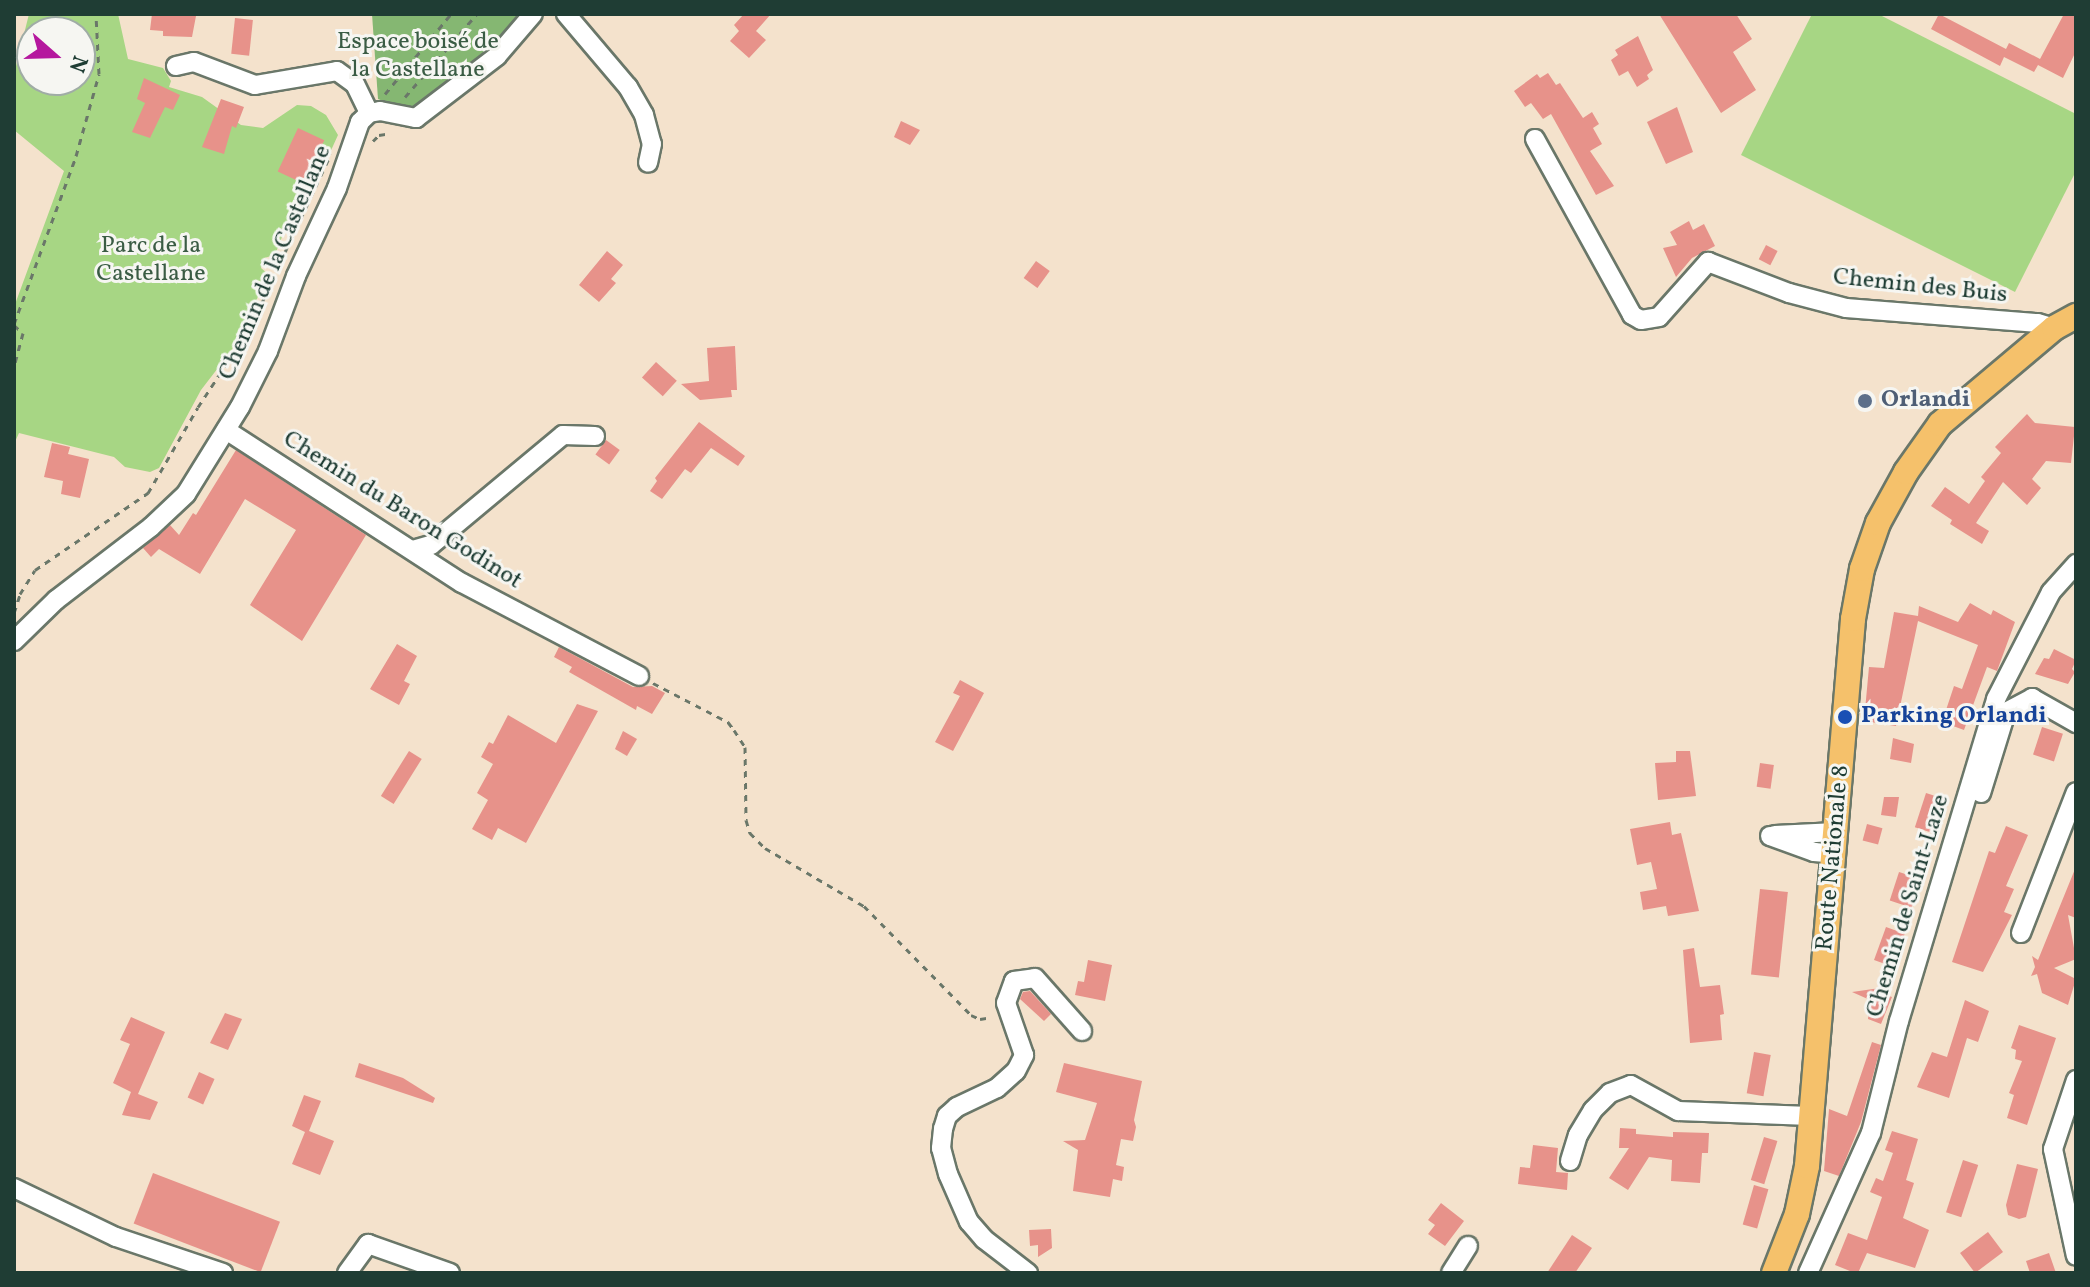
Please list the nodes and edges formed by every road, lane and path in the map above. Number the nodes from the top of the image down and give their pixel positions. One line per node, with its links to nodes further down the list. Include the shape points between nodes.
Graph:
1 (96, 14): 12 (path, via 99,74 76,156)
2 (451, 14): 7 (path, via 393,81)
3 (477, 14): 7 (path, via 394,110)
4 (533, 14): 7 (street, via 497,56 416,118)
5 (566, 14): 10 (street, via 628,87 644,115 652,144)
6 (176, 66): 7 (street, via 194,62 255,85 337,71 355,84)
7 (375, 112): 9 (street, Chemin de la Castellane, via 360,122)
8 (1535, 139): 13 (street, Chemin des Buis, via 1632,315 1641,320 1659,317 1708,262 1846,308 2038,323)
9 (352, 144): 15 (street, Chemin de la Castellane, via 268,351); 19 (path, via 327,156 252,325 148,493 35,570)
10 (648, 163)
11 (2076, 316): 13 (main road, Route Nationale 8)
12 (14, 324): 14 (path, via 23,333)
13 (2065, 332): 29 (main road, Route Nationale 8, via 2025,354 1940,424 1878,523 1862,569 1853,619)
14 (14, 367)
15 (226, 430): 17 (street, Chemin du Baron Godinot); 20 (street, Chemin de la Castellane, via 177,502)
16 (595, 436): 17 (street, via 563,435 431,545)
17 (413, 550): 21 (street, Chemin du Baron Godinot, via 462,583)
18 (2076, 564): 24 (street, Chemin de Saint-Laze, via 2051,592 1996,699)
19 (14, 613)
20 (14, 641)
21 (639, 676): 26 (path, via 734,730 745,747 746,820 765,848 864,906 971,1015 980,1019)
22 (2076, 723): 24 (street, via 2032,698 2006,712 1977,805)
23 (2076, 792): 25 (street)
24 (1953, 844): 40 (street, Chemin de Saint-Laze, via 1871,1133)
25 (2021, 933)
26 (1009, 1010): 27 (street, via 1006,1003 1014,981 1035,978); 37 (street, via 1024,1055 1010,1080 947,1116 941,1148 953,1192 969,1222)
27 (1082, 1031)
28 (2076, 1080): 33 (street, via 2053,1149)
29 (1810, 1116): 30 (street, via 1678,1111 1631,1085 1610,1093 1593,1110); 39 (main road, Route Nationale 8, via 1797,1214)
30 (1570, 1161)
31 (14, 1188): 34 (street, via 116,1237)
32 (1468, 1246): 38 (street)
33 (2076, 1256)
34 (223, 1273)
35 (347, 1273): 36 (street, via 368,1244)
36 (450, 1273)
37 (1028, 1273)
38 (1451, 1273)
39 (1774, 1273)
40 (1808, 1273)

